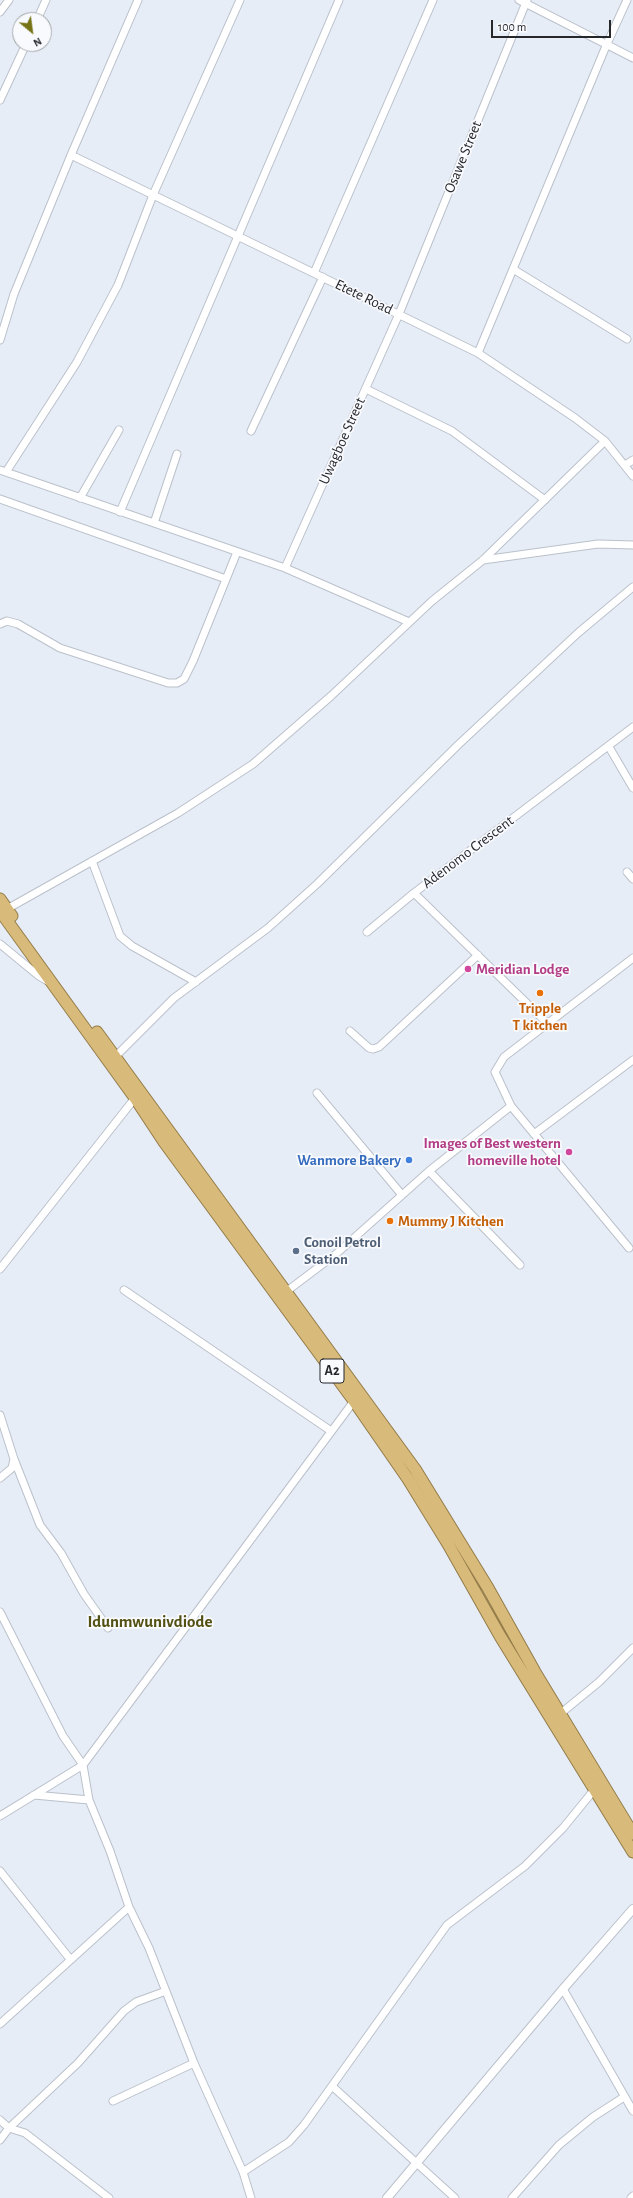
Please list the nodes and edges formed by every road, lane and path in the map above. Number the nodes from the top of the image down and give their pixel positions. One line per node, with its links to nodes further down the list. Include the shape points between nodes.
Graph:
1 (9, 0): 9 (street)
2 (46, 0): 10 (street)
3 (138, 0): 15 (street)
4 (240, 0): 16 (street)
5 (340, 0): 17 (street)
6 (433, 0): 19 (street)
7 (627, 0): 11 (street)
8 (524, 1): 11 (street); 21 (street, Osawe Street)
9 (0, 12)
10 (41, 12)
11 (606, 46): 13 (street); 18 (street)
12 (22, 52): 14 (street)
13 (633, 58)
14 (0, 100)
15 (71, 155): 16 (street, Etete Road); 22 (street, via 14,294)
16 (153, 195): 17 (street, Etete Road); 32 (street, via 115,292 77,362)
17 (238, 237): 19 (street, Etete Road); 37 (street)
18 (513, 269): 23 (street); 24 (street)
19 (314, 273): 20 (street, Etete Road)
20 (323, 277): 21 (street, Etete Road); 27 (street)
21 (399, 314): 24 (street, Etete Road); 25 (street, Uwagboe Street)
22 (0, 340)
23 (627, 340)
24 (478, 353): 28 (street, Etete Road)
25 (366, 389): 36 (street, via 452,432); 42 (street, Uwagboe Street)
26 (119, 430): 34 (street)
27 (251, 431)
28 (605, 441): 31 (street, Etete Road); 36 (street)
29 (177, 454): 38 (street)
30 (633, 460): 31 (street)
31 (625, 465): 33 (street, Etete Road)
32 (3, 471): 34 (street)
33 (633, 476)
34 (80, 498): 37 (street)
35 (0, 499): 43 (street)
36 (544, 500): 41 (street)
37 (120, 512): 38 (street)
38 (154, 523): 40 (street)
39 (633, 545): 41 (street, via 598,544)
40 (237, 552): 42 (street); 43 (street)
41 (483, 560): 45 (street)
42 (284, 568): 45 (street)
43 (226, 579): 46 (street, via 193,661 184,679 177,683 168,683 60,648 18,624 7,621)
44 (633, 587): 60 (street, via 578,633 459,744 317,884 268,928)
45 (409, 622): 50 (street, via 331,696 253,764 178,812)
46 (0, 624)
47 (633, 727): 48 (street, Adenomo Crescent)
48 (609, 747): 49 (street); 53 (street, Adenomo Crescent)
49 (633, 788)
50 (92, 861): 55 (street); 60 (street, via 120,936 132,946)
51 (627, 872): 52 (street)
52 (633, 879)
53 (414, 892): 56 (street); 58 (street, Adenomo Crescent)
54 (0, 899): 55 (highway, A2)
55 (3, 910): 61 (highway, A2); 64 (highway, A2)
56 (367, 932)
57 (0, 944): 61 (street, via 39,976)
58 (478, 955): 62 (street, Adenomo Crescent); 63 (street, via 379,1047 369,1048)
59 (633, 958): 62 (street)
60 (196, 982): 64 (street, via 164,1008)
61 (54, 984): 67 (highway, A2)
62 (547, 1023): 68 (street, via 504,1057 495,1072)
63 (350, 1031)
64 (115, 1056): 76 (highway, A2)
65 (633, 1060): 69 (street)
66 (317, 1093): 71 (street)
67 (135, 1098): 74 (street); 77 (highway, A2, via 164,1142)
68 (511, 1106): 69 (street); 70 (street)
69 (534, 1134): 72 (street)
70 (429, 1171): 71 (street); 73 (street)
71 (402, 1195): 76 (street, via 336,1254)
72 (629, 1248)
73 (520, 1264)
74 (0, 1269)
75 (124, 1290): 79 (street)
76 (287, 1291): 82 (highway, A2, via 415,1469)
77 (354, 1401): 79 (street); 83 (highway, A2, via 408,1479)
78 (0, 1415): 80 (street)
79 (330, 1431): 88 (street)
80 (14, 1459): 81 (street, via 12,1468); 85 (street, via 40,1525)
81 (0, 1478)
82 (488, 1588): 83 (highway); 87 (highway, A2)
83 (478, 1594): 89 (highway, A2, via 500,1636)
84 (0, 1612): 88 (street, via 63,1736)
85 (108, 1628)
86 (633, 1648): 87 (street, via 599,1682)
87 (560, 1714): 93 (highway, A2)
88 (83, 1765): 90 (street); 91 (street)
89 (594, 1790): 94 (highway, A2); 103 (street, via 563,1828 526,1866 447,1925)
90 (33, 1794): 91 (street); 92 (street)
91 (89, 1800): 96 (street)
92 (0, 1816)
93 (633, 1834)
94 (633, 1852)
95 (0, 1871): 98 (street)
96 (129, 1907): 98 (street); 100 (street)
97 (633, 1909): 99 (street)
98 (70, 1959): 101 (street)
99 (563, 1989): 104 (street); 110 (street)
100 (166, 1991): 102 (street); 108 (street, via 136,2002 124,2011 78,2063)
101 (0, 2024)
102 (194, 2063): 105 (street); 111 (street)
103 (332, 2086): 110 (street); 111 (street, via 290,2142)
104 (624, 2097): 106 (street); 116 (street, via 593,2117 559,2145)
105 (113, 2101)
106 (633, 2111)
107 (0, 2120): 108 (street)
108 (9, 2128): 109 (street); 112 (street, via 25,2133)
109 (0, 2140)
110 (417, 2162): 114 (street); 115 (street)
111 (243, 2172): 113 (street)
112 (110, 2198)
113 (251, 2198)
114 (387, 2198)
115 (455, 2198)
116 (512, 2198)

